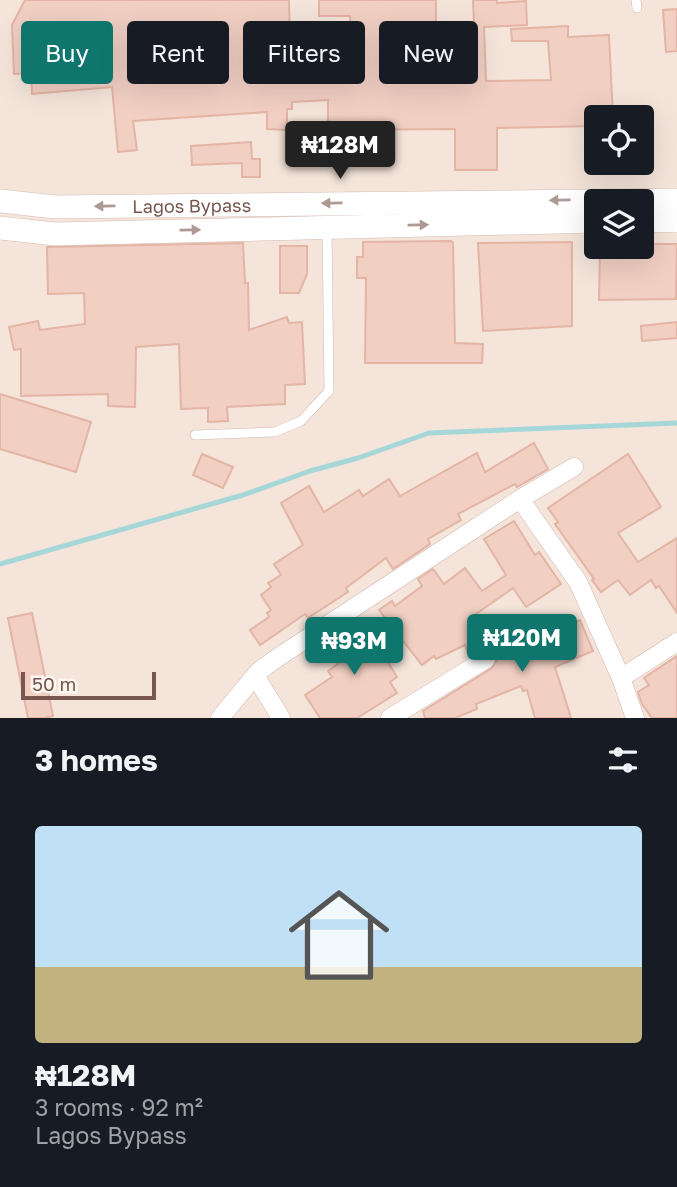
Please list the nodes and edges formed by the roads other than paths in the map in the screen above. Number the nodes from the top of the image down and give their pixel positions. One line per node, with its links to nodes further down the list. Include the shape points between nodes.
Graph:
1 (677, 200): 3 (main road, Lagos Bypass, one-way to 3)
2 (0, 201): 3 (main road, Lagos Bypass)
3 (55, 207): 9 (main road)
4 (654, 220): 6 (main road)
5 (584, 221): 7 (main road, Lagos Bypass, one-way to 5)
6 (677, 221)
7 (327, 226): 9 (main road, Lagos Bypass, one-way to 7); 10 (lane, via 329,391 301,421 275,432)
8 (0, 228): 9 (main road, Lagos Bypass)
9 (55, 234)
10 (195, 435)
11 (573, 467): 12 (street)
12 (520, 499): 15 (street, via 277,658); 16 (street, via 578,582)
13 (677, 642): 16 (street)
14 (486, 659): 19 (street)
15 (256, 677): 17 (street); 18 (street)
16 (621, 678): 20 (street)
17 (220, 718)
18 (281, 718)
19 (390, 718)
20 (635, 718)

